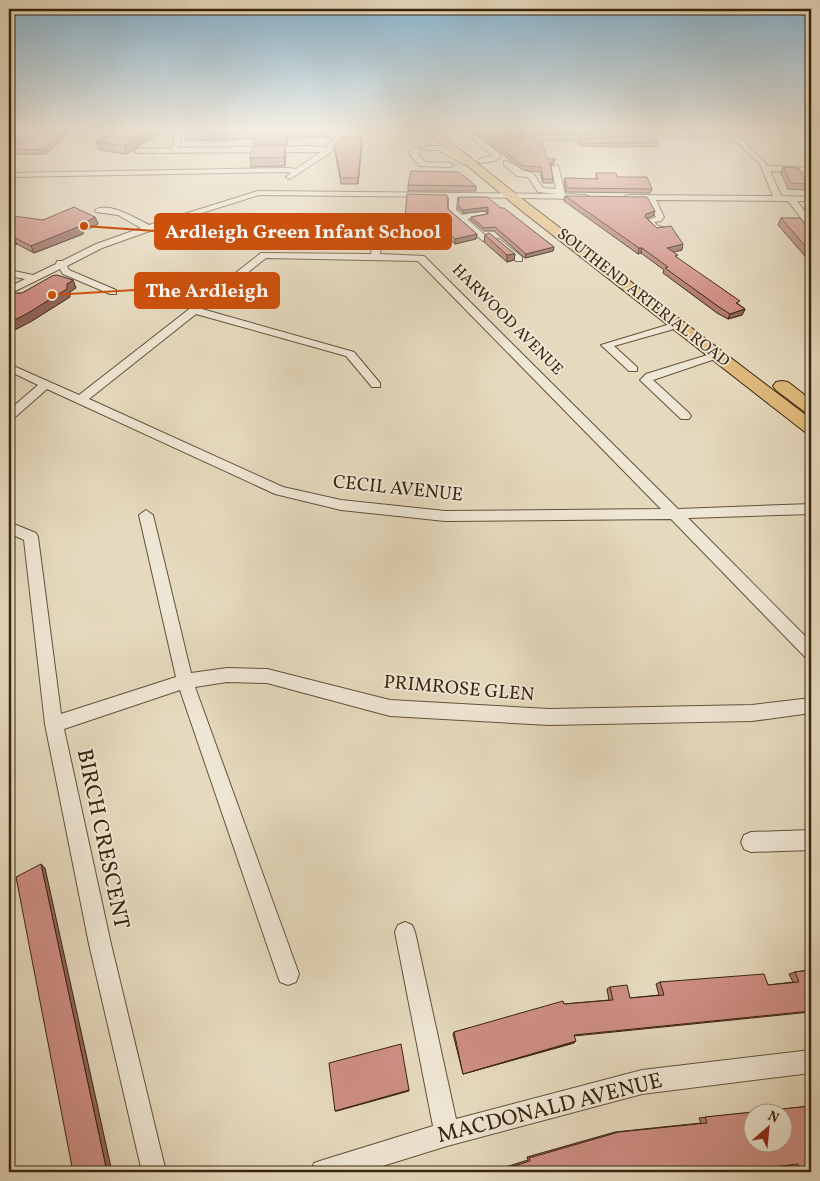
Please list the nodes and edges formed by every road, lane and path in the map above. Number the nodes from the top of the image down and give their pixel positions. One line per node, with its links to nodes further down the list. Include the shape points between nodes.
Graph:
1 (280, 184): 9 (street)
2 (499, 184): 12 (highway, SOUTHEND ARTERIAL ROAD)
3 (506, 184): 12 (highway, via 514,191)
4 (515, 184): 13 (highway, SOUTHEND ARTERIAL ROAD)
5 (537, 184): 11 (street, via 541,190)
6 (559, 184): 11 (street)
7 (772, 184): 17 (street)
8 (477, 188): 10 (street, via 458,188)
9 (272, 192): 10 (street); 26 (street, via 248,196)
10 (456, 194): 12 (street); 22 (street, via 452,210)
11 (561, 194): 13 (street); 14 (street)
12 (511, 195): 13 (street); 23 (highway, SOUTHEND ARTERIAL ROAD)
13 (531, 196): 23 (highway, via 526,201 547,218); 46 (highway, SOUTHEND ARTERIAL ROAD)
14 (597, 197)
15 (620, 197): 16 (street)
16 (650, 197): 17 (street); 29 (street, via 660,217 649,220 655,229)
17 (778, 198): 18 (street)
18 (790, 198): 19 (street); 24 (street)
19 (811, 199)
20 (100, 210): 26 (street, via 120,213)
21 (483, 214): 22 (street)
22 (461, 218): 31 (street, via 482,237 490,234)
23 (546, 223): 39 (highway, SOUTHEND ARTERIAL ROAD)
24 (811, 225)
25 (348, 227): 27 (street)
26 (148, 228): 32 (street, via 99,246)
27 (379, 228): 28 (street); 30 (street)
28 (419, 228)
29 (666, 229)
30 (375, 256): 38 (street, HARWOOD AVENUE, via 264,256); 52 (street, HARWOOD AVENUE, via 414,256 427,262)
31 (519, 259)
32 (63, 268): 34 (street); 36 (street); 37 (street)
33 (9, 272): 34 (street)
34 (33, 278): 35 (street)
35 (9, 291)
36 (113, 292)
37 (21, 297)
38 (194, 310): 44 (street, via 350,354); 45 (street, HARWOOD AVENUE)
39 (677, 325): 40 (highway, SOUTHEND ARTERIAL ROAD); 42 (street, via 606,345)
40 (716, 355): 48 (street, via 646,380); 49 (highway, SOUTHEND ARTERIAL ROAD)
41 (9, 367): 43 (street, CECIL AVENUE)
42 (633, 369)
43 (46, 384): 45 (street, CECIL AVENUE); 47 (street)
44 (376, 385)
45 (80, 400): 52 (street, CECIL AVENUE, via 280,490 341,505 445,516)
46 (811, 408)
47 (9, 416)
48 (685, 416)
49 (811, 428)
50 (811, 509): 52 (street, CECIL AVENUE)
51 (146, 514): 55 (street)
52 (675, 514): 54 (street)
53 (9, 527): 57 (street, BIRCH CRESCENT, via 32,537)
54 (811, 652)
55 (185, 681): 56 (street, PRIMROSE GLEN, via 227,675 267,676 390,708 549,717 752,713); 57 (street, PRIMROSE GLEN); 61 (street)
56 (811, 706)
57 (54, 724): 65 (street, BIRCH CRESCENT, via 100,944)
58 (811, 840): 59 (street)
59 (752, 842)
60 (405, 932): 63 (street)
61 (288, 974)
62 (811, 1062): 63 (street, MACDONALD AVENUE, via 642,1082)
63 (447, 1134): 64 (street, MACDONALD AVENUE)
64 (366, 1166): 66 (street, MACDONALD AVENUE)
65 (154, 1172)
66 (323, 1172)

